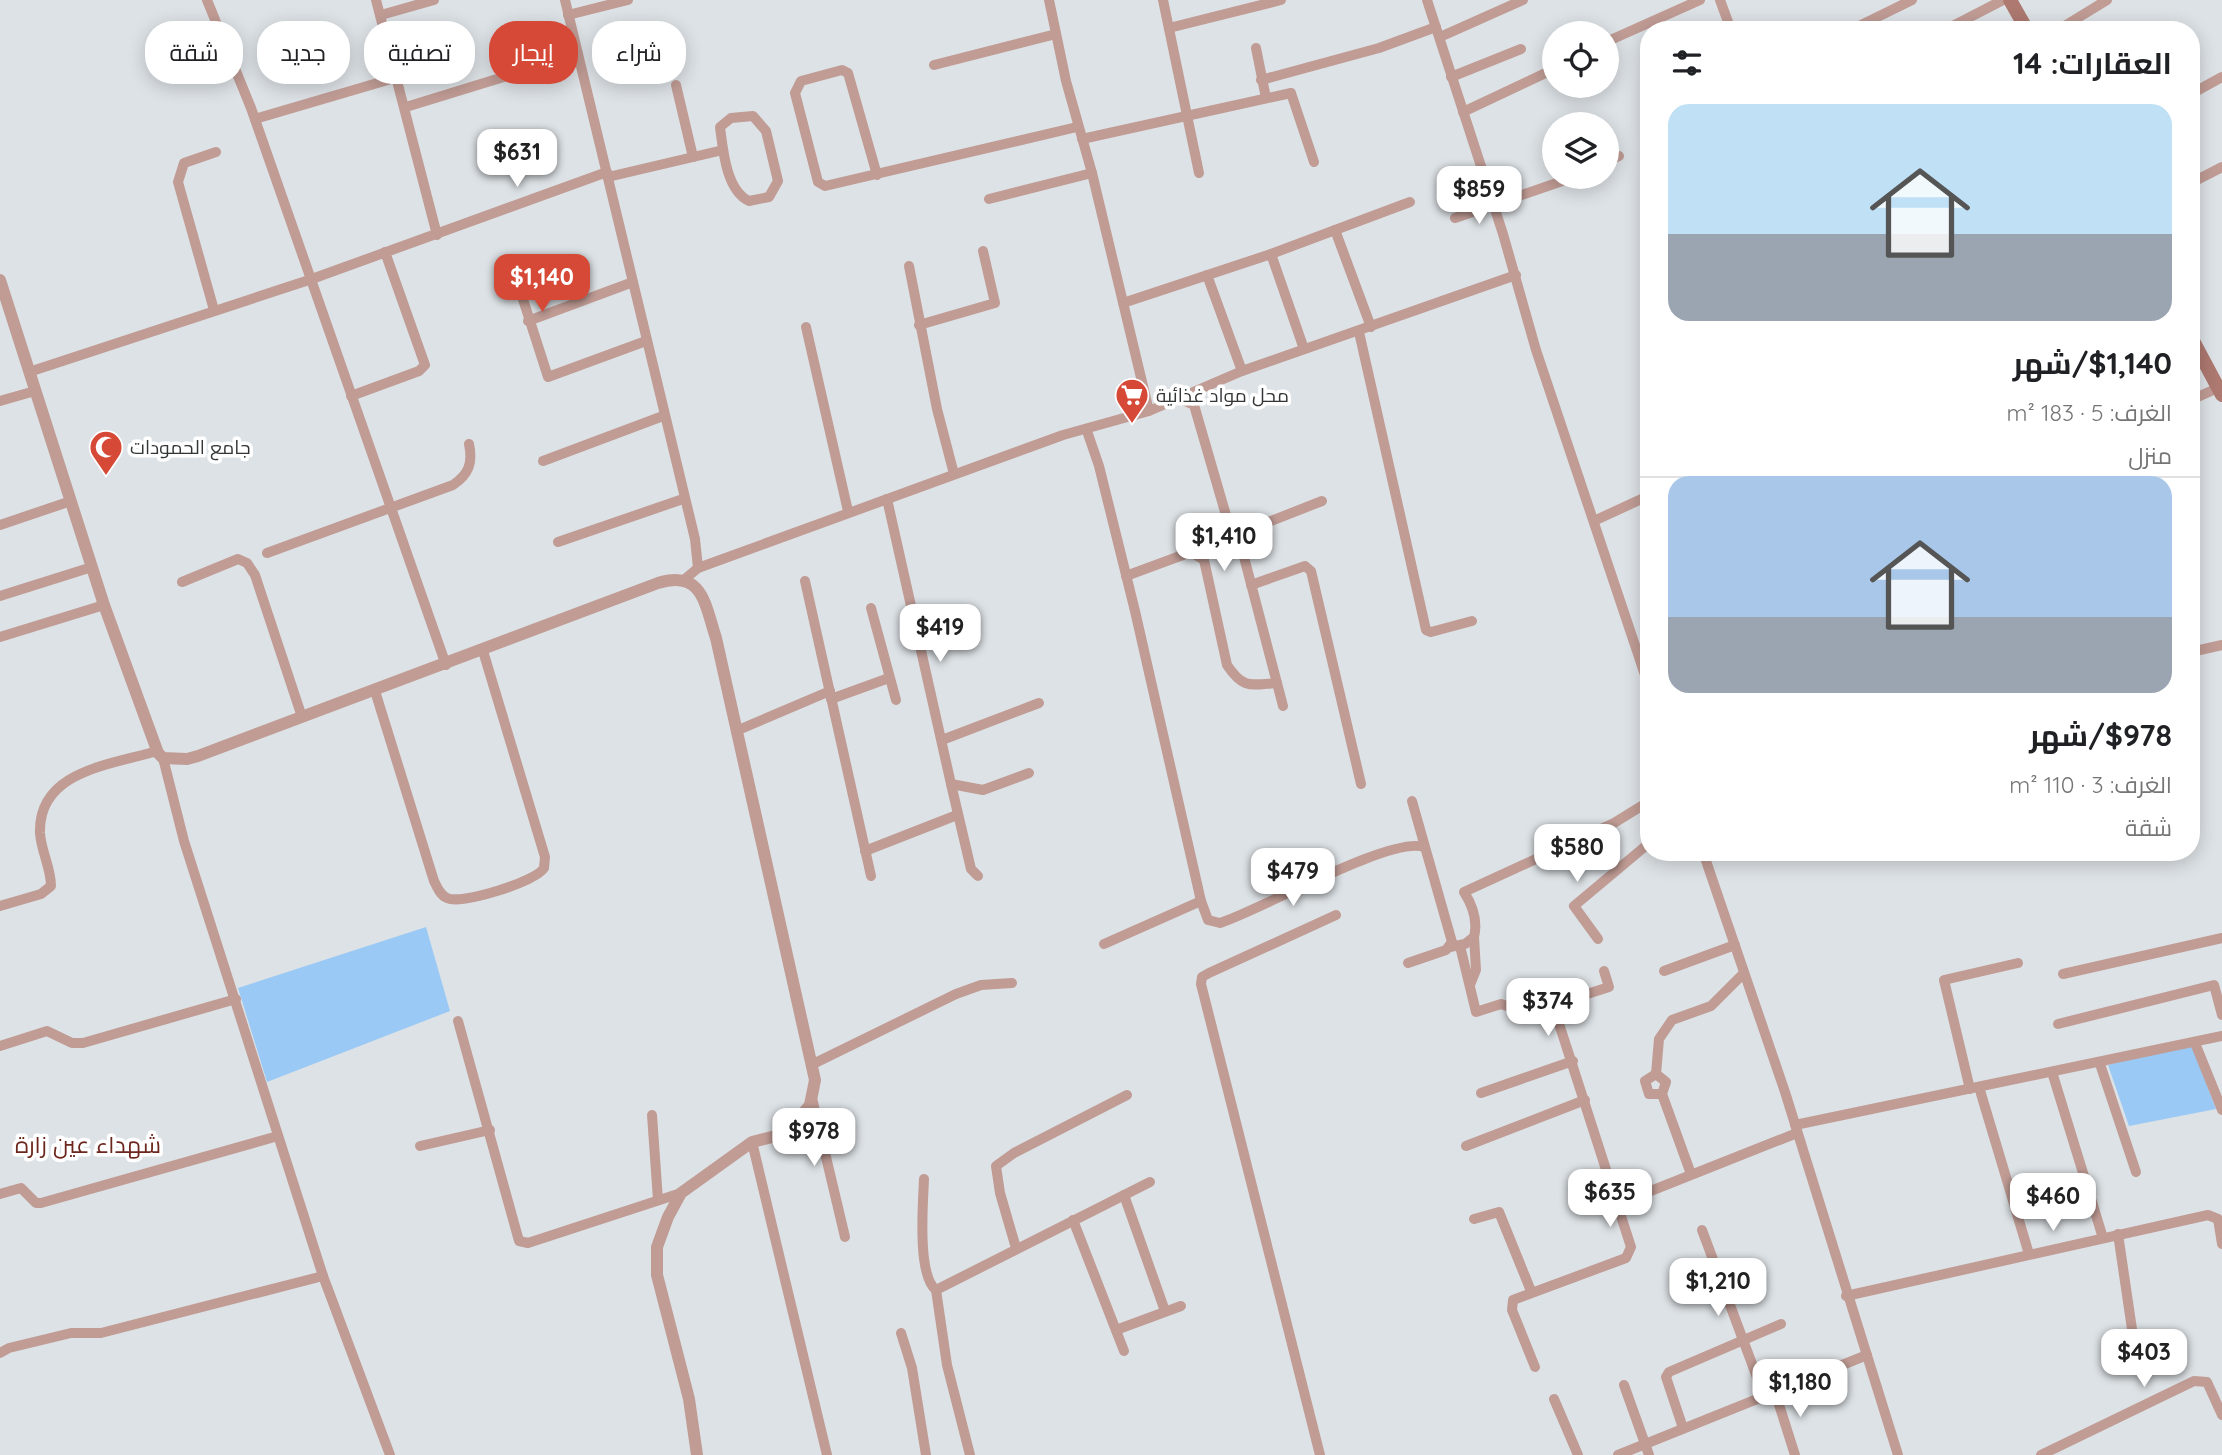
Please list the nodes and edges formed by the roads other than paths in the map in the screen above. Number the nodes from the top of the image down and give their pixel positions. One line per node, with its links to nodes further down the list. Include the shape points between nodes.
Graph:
1 (207, 0): 49 (street)
2 (376, 0): 17 (street)
3 (435, 0): 17 (street)
4 (565, 0): 18 (street)
5 (628, 0): 18 (street)
6 (1049, 0): 30 (street)
7 (1163, 0): 28 (street)
8 (1281, 0): 28 (street)
9 (1427, 0): 29 (street)
10 (1523, 0): 29 (street)
11 (1700, 0): 21 (street)
12 (1720, 0): 22 (street)
13 (1912, 0): 23 (street)
14 (2003, 0): 24 (street)
15 (2010, 0): 25 (main road)
16 (2107, 0): 26 (street)
17 (381, 15): 19 (street)
18 (568, 15): 20 (street)
19 (383, 21)
20 (570, 21)
21 (1653, 21)
22 (1728, 21)
23 (1869, 21)
24 (1962, 21)
25 (2022, 21)
26 (2073, 21)
27 (1640, 27): 31 (street)
28 (1169, 28): 48 (street)
29 (1438, 32): 37 (street); 39 (street)
30 (1056, 34): 35 (street); 50 (street)
31 (1619, 36)
32 (1256, 48): 39 (street)
33 (1521, 49): 37 (street)
34 (578, 54): 59 (street)
35 (934, 65)
36 (1542, 75): 47 (street)
37 (1451, 77): 47 (street)
38 (2222, 77): 44 (street)
39 (1261, 80): 45 (street)
40 (489, 81): 46 (street)
41 (374, 84): 49 (street)
42 (400, 84): 46 (street)
43 (676, 85): 54 (street)
44 (2200, 89)
45 (1266, 98): 48 (street); 55 (street, via 1291,93)
46 (405, 107): 68 (street)
47 (1464, 112): 65 (street)
48 (1187, 117): 51 (street); 58 (street)
49 (255, 119): 77 (street)
50 (1077, 127): 51 (street); 60 (street)
51 (1082, 139): 57 (street)
52 (723, 150): 52 (street, via 723,122 753,116 760,121 778,181 775,191 750,201 742,197); 54 (street)
53 (216, 152): 80 (street, via 184,163 178,182)
54 (693, 157): 59 (street)
55 (1314, 162)
56 (2222, 167): 61 (street)
57 (1092, 173): 63 (street); 79 (street)
58 (1199, 173)
59 (607, 175): 68 (street); 78 (street)
60 (877, 175): 60 (street, via 820,185 795,93 801,81 842,70 848,73)
61 (2200, 178)
62 (1542, 188): 65 (street)
63 (989, 199)
64 (1410, 202): 67 (street)
65 (1493, 205): 66 (street); 75 (street)
66 (1455, 218)
67 (1335, 230): 71 (street); 84 (street)
68 (437, 235): 70 (street)
69 (983, 251): 82 (street, via 995,303)
70 (384, 252): 77 (street); 93 (street, via 425,365)
71 (1271, 254): 74 (street); 87 (street)
72 (512, 265): 81 (street)
73 (909, 266): 82 (street)
74 (1207, 275): 79 (street); 89 (street)
75 (1516, 275): 84 (street); 110 (street, via 1536,350)
76 (0, 280): 90 (street)
77 (309, 280): 80 (street); 93 (street)
78 (633, 282): 81 (street); 86 (street)
79 (1123, 303): 97 (street)
80 (214, 310): 90 (street)
81 (528, 321): 86 (street, via 548,377)
82 (919, 325): 102 (street)
83 (806, 327): 109 (street)
84 (1371, 327): 85 (street)
85 (1359, 332): 87 (street); 125 (street, via 1426,630)
86 (646, 341): 98 (street)
87 (1304, 349): 89 (street)
88 (2200, 353): 91 (main road)
89 (1242, 371): 94 (street)
90 (29, 372): 92 (street)
91 (2221, 390): 95 (street)
92 (35, 391): 96 (street); 106 (street)
93 (351, 396): 108 (street)
94 (1176, 397): 97 (street); 112 (street, via 1194,405 1230,529)
95 (2200, 397)
96 (0, 401)
97 (1149, 411): 99 (street)
98 (663, 416): 101 (street); 103 (street)
99 (1087, 431): 102 (street, via 1063,435); 117 (street)
100 (469, 444): 108 (street, via 471,463 463,478)
101 (543, 461)
102 (954, 474): 104 (street)
103 (683, 499): 113 (street); 116 (street)
104 (887, 499): 109 (street); 141 (street)
105 (1640, 500): 110 (street)
106 (71, 501): 111 (street); 115 (street)
107 (1322, 501): 112 (street)
108 (392, 509): 114 (street); 131 (street)
109 (848, 511): 116 (street)
110 (1596, 520): 130 (street)
111 (0, 525)
112 (1238, 534): 121 (street)
113 (558, 542)
114 (267, 553)
115 (92, 567): 122 (street); 123 (street)
116 (698, 568): 118 (street)
117 (1126, 576): 133 (street, via 1191,552 1204,560 1227,665 1237,680 1248,685); 155 (street)
118 (685, 579): 129 (street, via 659,583); 140 (street, via 701,594 716,638)
119 (805, 581): 135 (street)
120 (182, 582): 139 (street, via 238,559 247,564 255,575)
121 (1251, 585): 133 (street); 145 (street, via 1305,566 1311,571)
122 (0, 596)
123 (104, 605): 126 (street); 142 (street)
124 (872, 608): 132 (street)
125 (1472, 621)
126 (0, 637)
127 (2222, 645): 128 (street)
128 (2200, 650)
129 (483, 651): 131 (street); 134 (street, via 545,857 544,868 535,878 466,899 447,899 440,893)
130 (1640, 659)
131 (446, 664): 134 (street)
132 (888, 678): 135 (street); 136 (street)
133 (1277, 683): 138 (street)
134 (375, 691): 139 (street)
135 (830, 695): 140 (street); 150 (street)
136 (896, 700)
137 (1039, 703): 141 (street)
138 (1283, 706)
139 (302, 717): 142 (street, via 187,759)
140 (736, 731): 183 (street)
141 (943, 740): 144 (street)
142 (160, 754): 156 (street, via 75,776 54,789 40,819 51,886 41,894); 173 (street)
143 (1029, 773): 144 (street, via 982,790)
144 (951, 783): 148 (street)
145 (1361, 784)
146 (1412, 801): 149 (street)
147 (1640, 807): 158 (street, via 1464,892 1475,920)
148 (957, 815): 150 (street); 154 (street, via 971,869)
149 (1424, 847): 155 (street, via 1409,846 1340,868 1220,923 1208,920); 163 (street)
150 (865, 851): 153 (street)
151 (1640, 851): 160 (street, via 1574,906)
152 (1706, 861): 162 (street)
153 (872, 876)
154 (978, 876)
155 (1201, 901): 161 (street)
156 (0, 906)
157 (1336, 915): 245 (street, via 1209,973 1201,984)
158 (1474, 937): 163 (street); 172 (street, via 1476,970)
159 (2222, 938): 169 (street)
160 (1598, 939)
161 (1104, 944)
162 (1735, 945): 167 (street); 168 (street)
163 (1455, 946): 164 (street); 172 (street)
164 (1408, 963)
165 (2018, 963): 186 (street, via 1944,980)
166 (1604, 971): 174 (street, via 1609,987)
167 (1664, 971)
168 (1744, 973): 185 (street, via 1711,1006 1672,1020 1659,1039); 194 (street)
169 (2063, 974)
170 (1012, 983): 183 (street, via 981,985 956,994)
171 (2218, 984): 175 (street); 177 (street)
172 (1469, 986): 174 (street, via 1476,1012 1501,1004 1516,1009 1545,999)
173 (236, 999): 180 (street, via 83,1042 72,1043 47,1031); 196 (street)
174 (1553, 1005): 181 (street)
175 (2222, 1015)
176 (458, 1021): 195 (street)
177 (2058, 1024)
178 (2222, 1036): 179 (street)
179 (2195, 1043): 182 (street); 192 (street)
180 (0, 1046)
181 (1573, 1062): 188 (street); 191 (street)
182 (2100, 1063): 184 (street); 200 (street)
183 (813, 1064): 187 (street, via 815,1080)
184 (2052, 1072): 186 (street); 214 (street)
185 (1656, 1074): 189 (street, via 1666,1082); 189 (street, via 1645,1081 1648,1094)
186 (1974, 1088): 194 (street); 217 (street)
187 (810, 1091): 197 (street, via 810,1105 790,1129); 213 (street)
188 (1481, 1093)
189 (1662, 1094): 201 (street)
190 (1127, 1095): 216 (street, via 996,1166)
191 (1585, 1100): 199 (street); 208 (street)
192 (2222, 1110)
193 (652, 1115): 207 (street)
194 (1796, 1129): 201 (street); 221 (street)
195 (491, 1130): 198 (street); 207 (street, via 523,1243)
196 (278, 1136): 205 (street, via 41,1203 21,1188); 218 (street)
197 (752, 1142): 204 (street); 242 (street)
198 (421, 1146)
199 (1466, 1146)
200 (2136, 1172)
201 (1691, 1174): 208 (street)
202 (924, 1179): 219 (street, via 927,1274)
203 (1150, 1182): 206 (street)
204 (681, 1193): 207 (street); 241 (street, via 657,1247 657,1275)
205 (0, 1194)
206 (1125, 1195): 210 (street); 223 (street)
207 (658, 1200)
208 (1618, 1204): 220 (street, via 1631,1247 1629,1256)
209 (1474, 1219): 220 (street, via 1499,1212)
210 (1073, 1220): 216 (street); 225 (street)
211 (1702, 1230): 227 (street)
212 (2118, 1234): 214 (street); 215 (street, via 2212,1215 2218,1219); 231 (street)
213 (845, 1237)
214 (2103, 1238): 217 (street)
215 (2222, 1244)
216 (1016, 1248): 219 (street)
217 (2029, 1254): 221 (street)
218 (323, 1276): 229 (street, via 101,1333 71,1333); 240 (street)
219 (936, 1290): 244 (street, via 947,1365)
220 (1531, 1292): 232 (street, via 1513,1300 1511,1310)
221 (1846, 1296): 230 (street)
222 (1181, 1306): 223 (street)
223 (1166, 1311): 225 (street)
224 (1781, 1324): 227 (street)
225 (1116, 1330): 228 (street)
226 (901, 1333): 243 (street, via 912,1368)
227 (1743, 1339): 235 (street); 238 (street, via 1667,1374)
228 (1124, 1351)
229 (0, 1353)
230 (1867, 1355): 234 (street); 250 (street)
231 (2137, 1363)
232 (1535, 1367)
233 (1624, 1385): 239 (street)
234 (1775, 1392): 235 (street); 249 (street)
235 (1764, 1396): 238 (street)
236 (1555, 1399): 246 (street)
237 (2222, 1415): 251 (street, via 2207,1382 2194,1381)
238 (1683, 1428): 239 (street)
239 (1645, 1443): 247 (street); 248 (street)
240 (390, 1455)
241 (697, 1455)
242 (827, 1455)
243 (926, 1455)
244 (970, 1455)
245 (1320, 1455)
246 (1578, 1455)
247 (1618, 1455)
248 (1649, 1455)
249 (1795, 1455)
250 (1898, 1455)
251 (2041, 1455)

